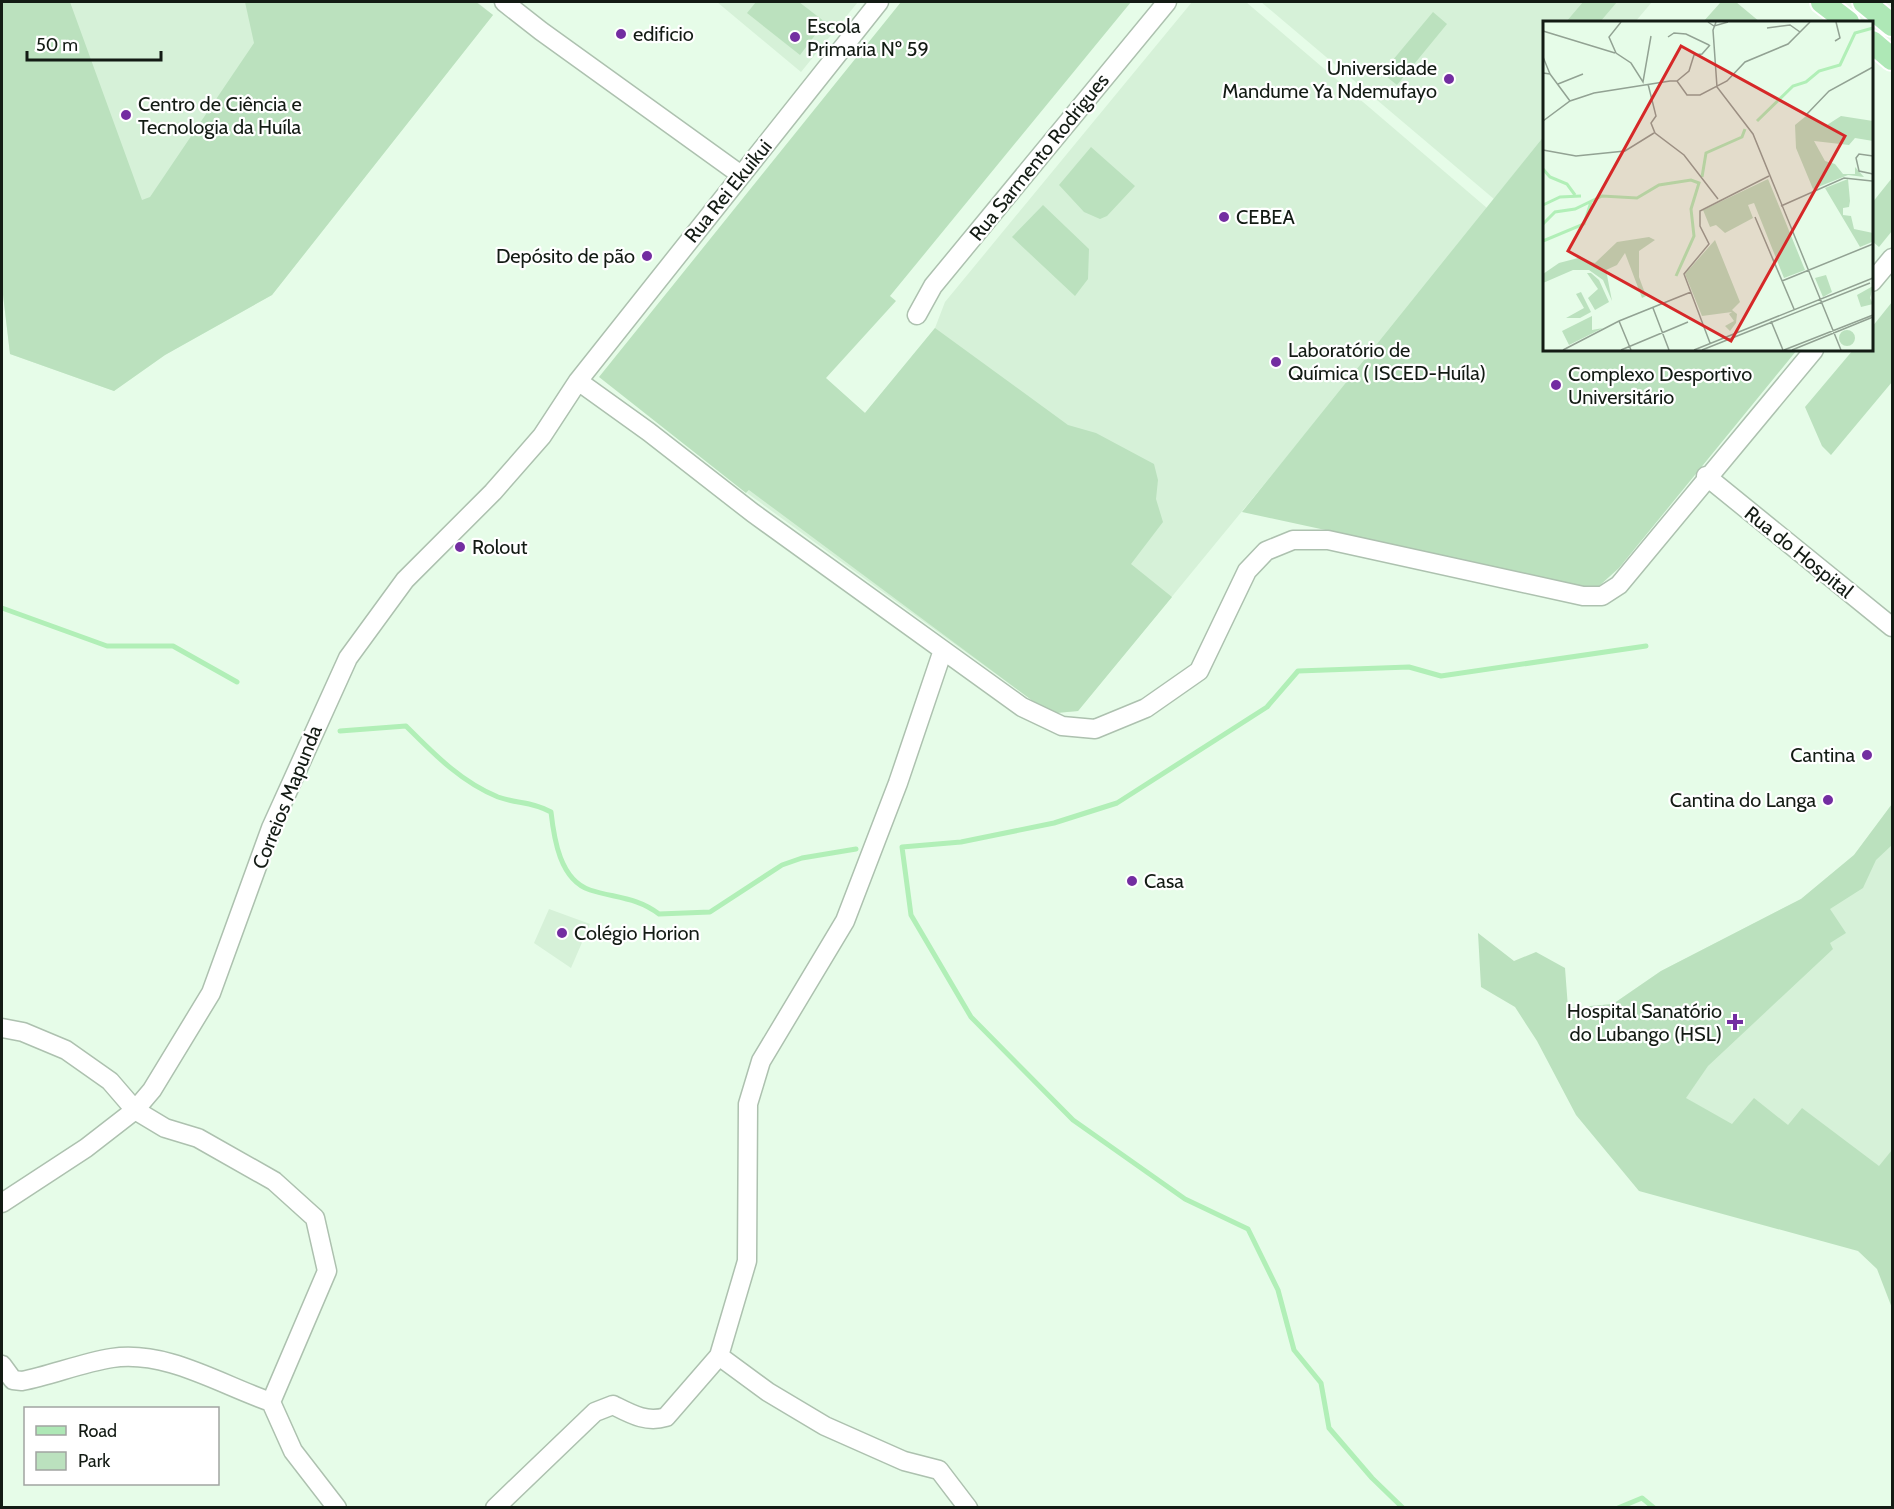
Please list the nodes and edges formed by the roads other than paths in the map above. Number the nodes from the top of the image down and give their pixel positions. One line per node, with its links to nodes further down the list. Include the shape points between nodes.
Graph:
1 (504, 2): 10 (street)
2 (879, 2): 10 (street, Rua Rei Ekuikui)
3 (1167, 2): 13 (street, Rua Sarmento Rodrigues, via 933,286)
4 (1822, 2): 6 (main road)
5 (1864, 2): 7 (main road)
6 (1847, 21)
7 (1893, 25)
8 (1873, 43): 9 (main road)
9 (1893, 59)
10 (741, 175): 15 (street, Rua Rei Ekuikui)
11 (1893, 258): 12 (street)
12 (1873, 281)
13 (917, 315)
14 (1813, 351): 16 (street)
15 (578, 381): 18 (street); 20 (street, Correios Mapunda, via 542,436 493,492 405,580 348,658 271,828 211,993 168,1066)
16 (1706, 476): 17 (street, Rua do Hospital); 18 (street, via 1619,585 1602,596 1583,596 1328,540 1293,540 1266,551 1247,571 1199,671 1146,708 1095,729 1062,726 1022,707)
17 (1893, 627)
18 (943, 650): 22 (street, via 845,921 761,1061 748,1104 747,1261)
19 (2, 1028): 20 (street, via 23,1032 66,1050 110,1081)
20 (135, 1110): 21 (street, Correios Mapunda, via 86,1148); 24 (street, via 165,1128 198,1138 274,1181 315,1218 327,1271)
21 (2, 1203)
22 (719, 1356): 26 (street, via 666,1417 643,1419 613,1405 595,1412); 27 (street, via 768,1392 825,1426 904,1461 939,1470)
23 (2, 1365): 24 (street, via 13,1380 22,1381 114,1358 150,1359 207,1376)
24 (271, 1402): 25 (street, via 293,1451)
25 (338, 1508)
26 (495, 1508)
27 (968, 1508)

